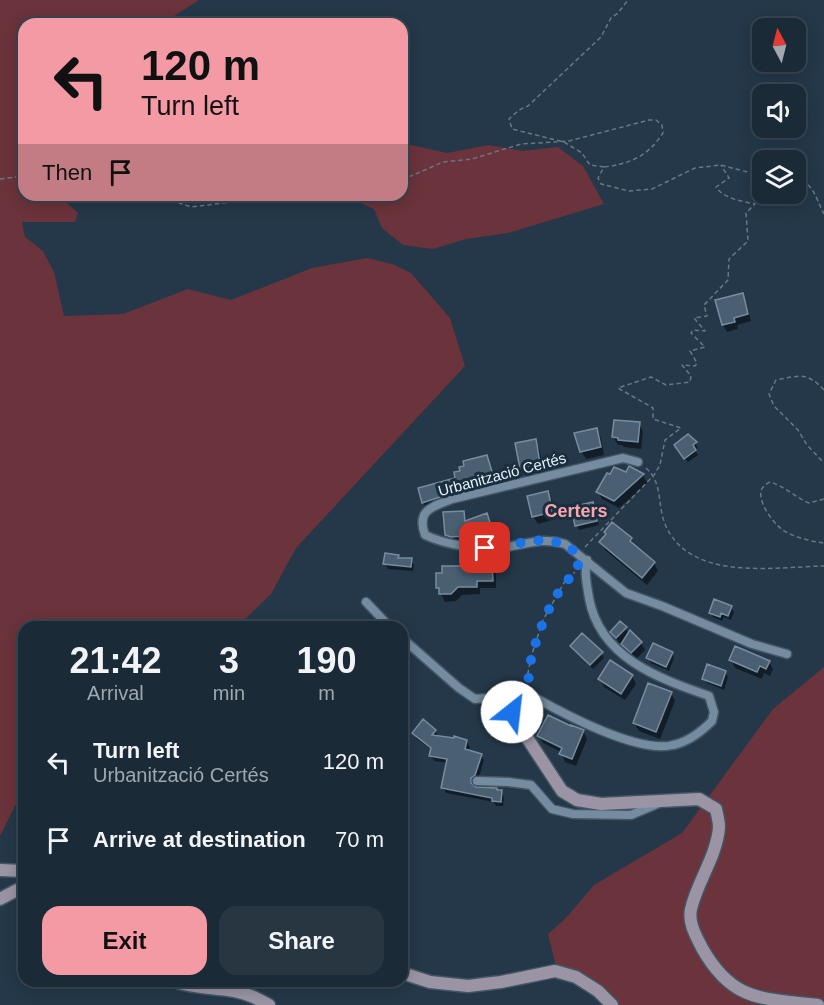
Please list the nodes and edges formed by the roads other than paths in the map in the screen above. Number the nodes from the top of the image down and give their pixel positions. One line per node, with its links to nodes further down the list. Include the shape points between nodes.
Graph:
1 (638, 462): 2 (street, Urbanització Certés, via 623,458 452,499 432,507 421,524 425,535 438,542 505,548 554,540)
2 (587, 560): 6 (street, Urbanització Certés, via 626,593 752,644); 7 (street, via 592,612 600,629 646,672 709,696 714,712 712,722 686,740 655,747 606,731 534,697)
3 (366, 602): 4 (street)
4 (384, 621)
5 (408, 643): 7 (street, via 476,699 496,697)
6 (787, 654)
7 (514, 703): 9 (main road, via 516,721 562,791 577,800 601,804)
8 (477, 781): 9 (street, via 531,785 552,809 573,814 631,815)
9 (661, 802): 18 (main road, via 699,799 716,809 717,835 691,910 691,924 708,957 741,992 761,999)
10 (0, 870): 11 (main road)
11 (18, 871)
12 (18, 890): 13 (main road)
13 (0, 899)
14 (408, 975): 17 (main road, via 468,986 555,971 576,977)
15 (201, 987): 16 (main road, via 235,991)
16 (269, 1005)
17 (612, 1005)
18 (818, 1005)

